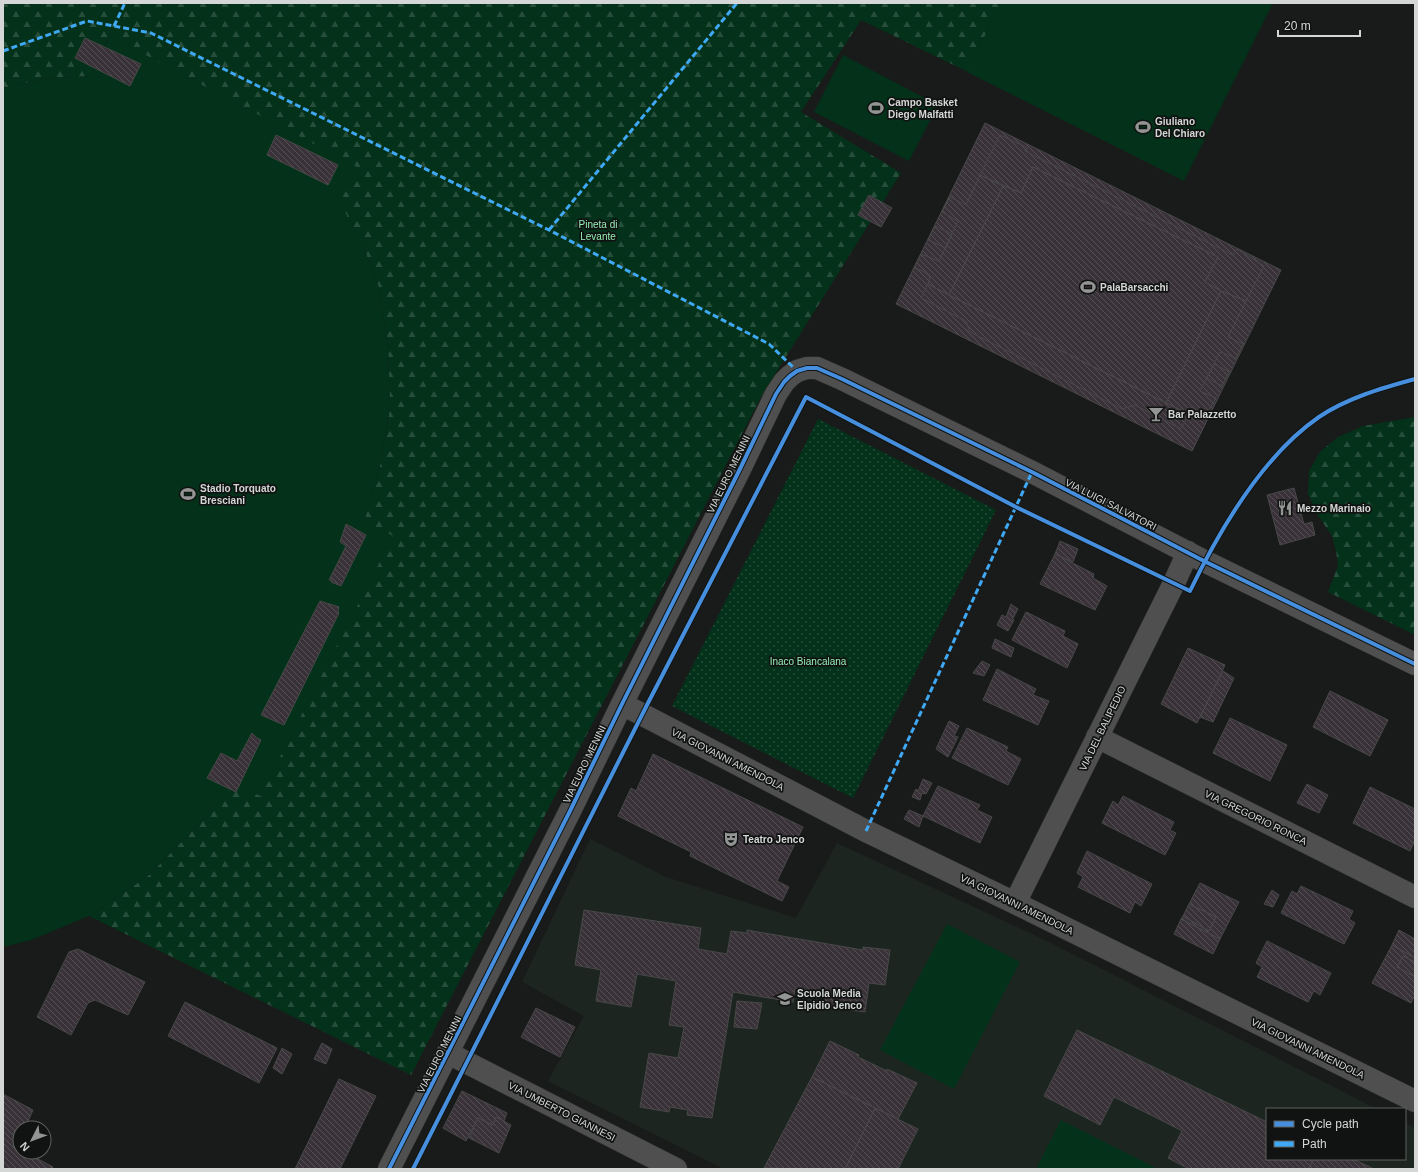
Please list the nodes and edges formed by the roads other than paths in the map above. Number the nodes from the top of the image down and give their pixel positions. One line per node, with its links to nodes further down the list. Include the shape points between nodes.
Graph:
1 (798, 371): 2 (street, VIA LUIGI SALVATORI, via 811,367 842,379); 4 (street, VIA EURO MENINI, via 784,382 776,394)
2 (1188, 552): 3 (street, VIA LUIGI SALVATORI); 5 (street, VIA DEL BALIPEDIO)
3 (1415, 664)
4 (622, 704): 7 (street, VIA GIOVANNI AMENDOLA, via 866,831); 8 (street, VIA EURO MENINI)
5 (1097, 737): 6 (street, VIA GREGORIO RONCA); 7 (street, VIA DEL BALIPEDIO)
6 (1415, 897)
7 (1015, 903): 9 (street, VIA GIOVANNI AMENDOLA)
8 (448, 1052): 10 (street, VIA EURO MENINI); 11 (street, VIA UMBERTO GIANNESI)
9 (1413, 1093)
10 (389, 1169)
11 (676, 1169)

